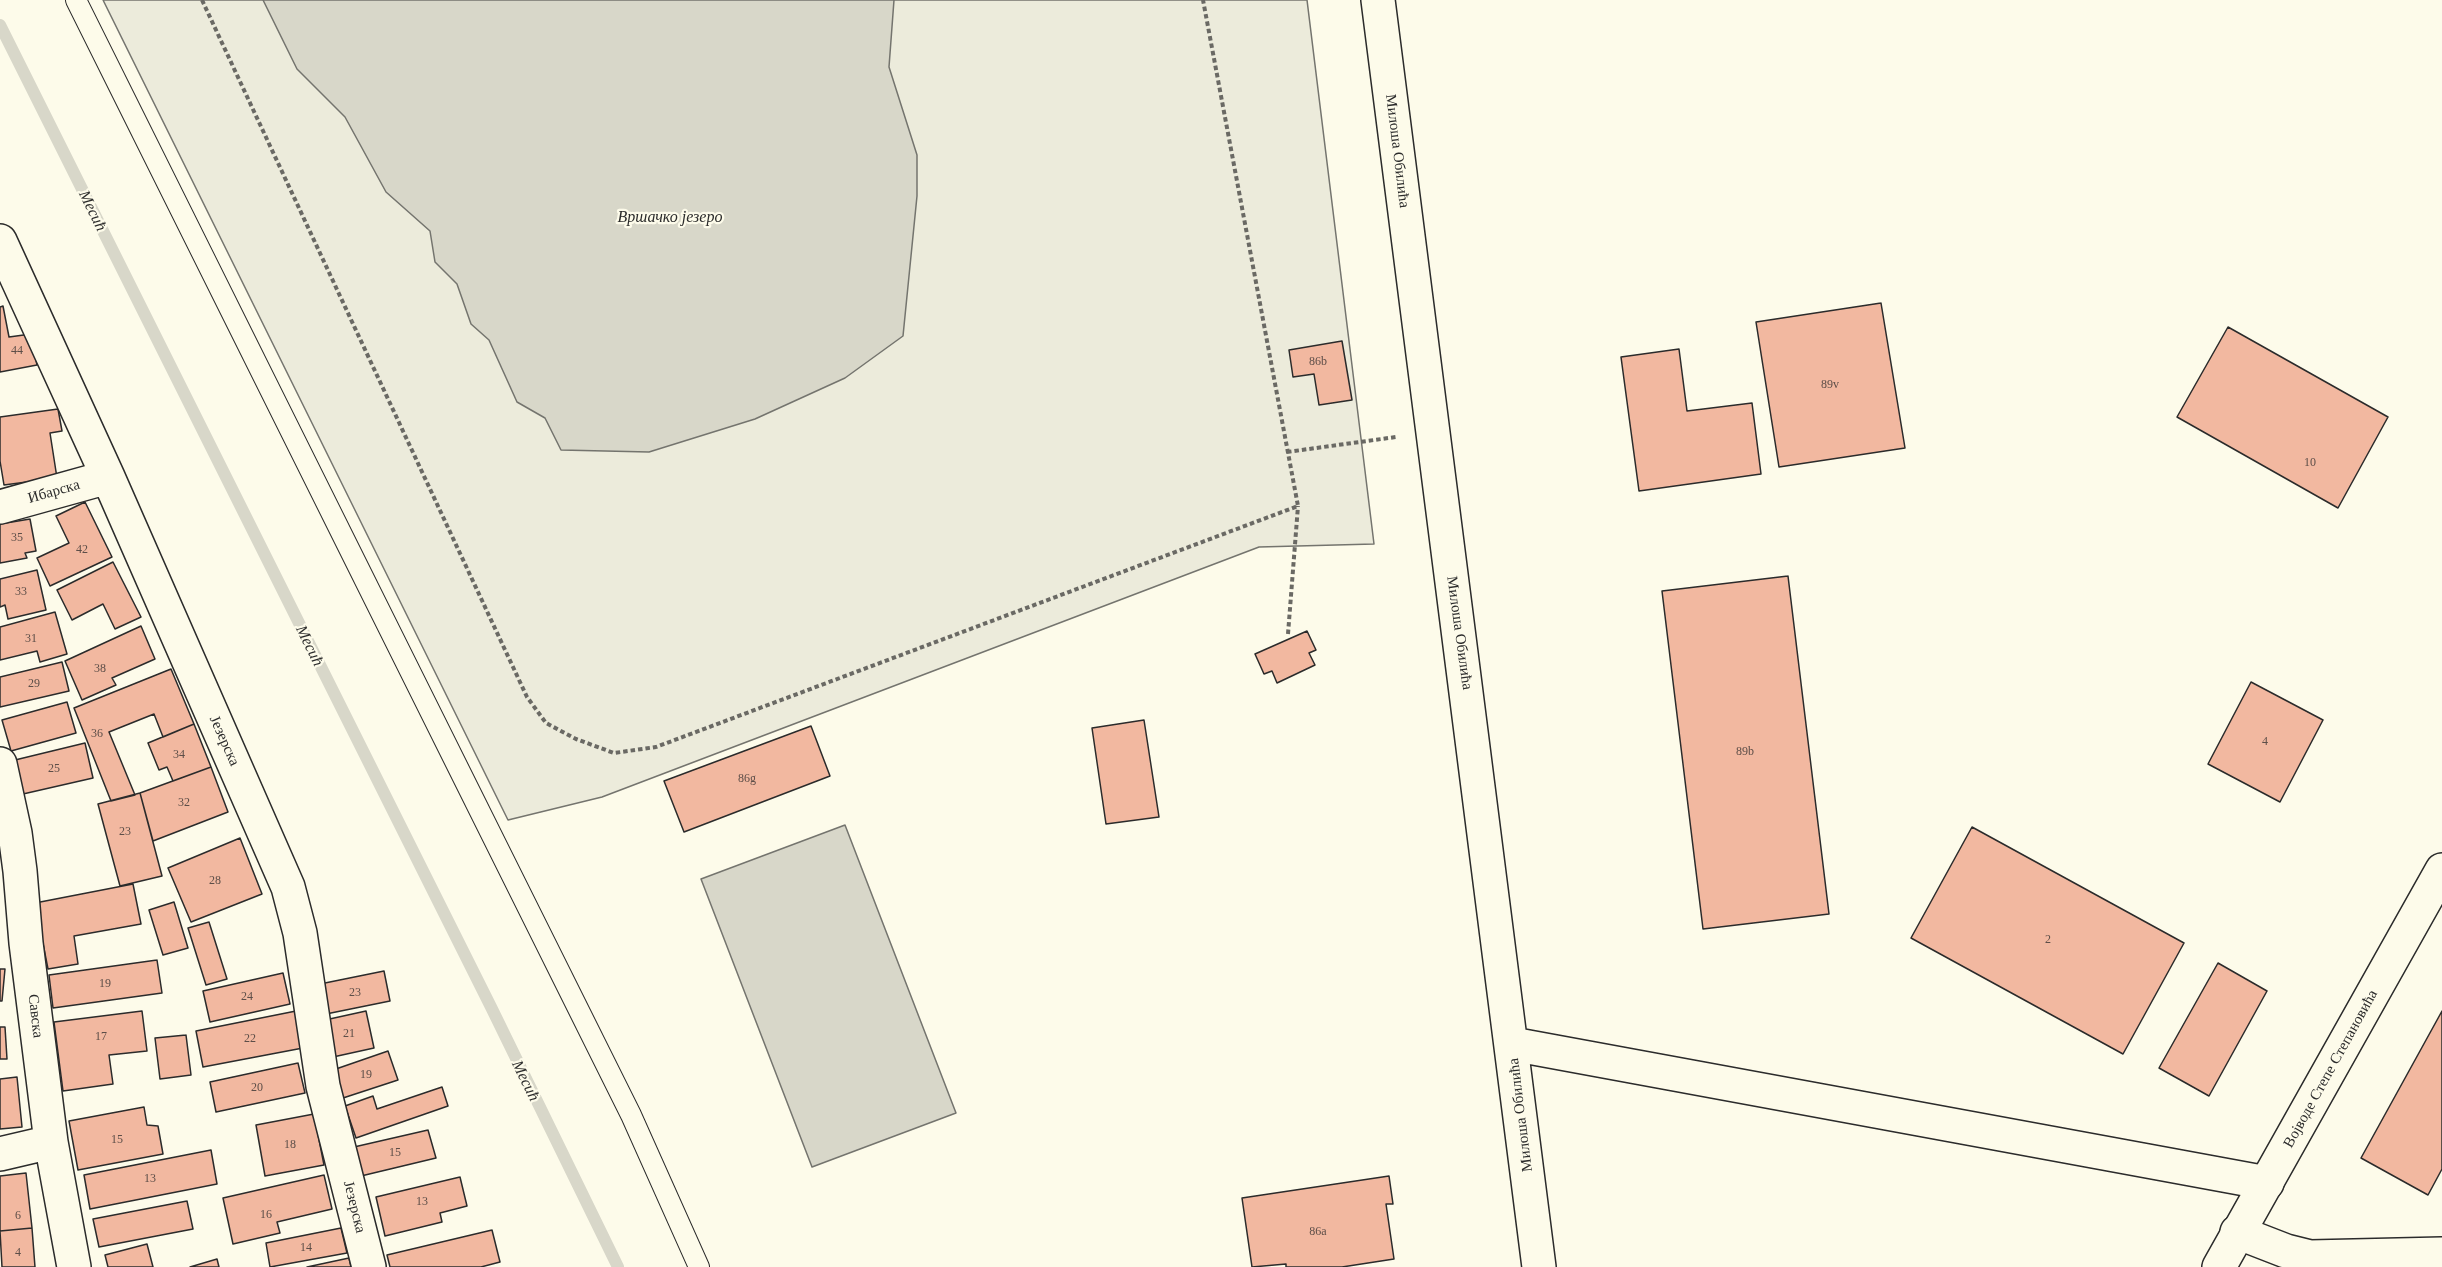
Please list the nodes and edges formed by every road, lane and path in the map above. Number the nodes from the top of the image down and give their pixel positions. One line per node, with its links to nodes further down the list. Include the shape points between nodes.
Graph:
1 (76, 0): 23 (lane, via 631,1115)
2 (202, 0): 9 (path, via 527,697 546,723 576,739 614,753 656,747)
3 (1203, 0): 7 (path)
4 (1378, 0): 6 (street, Милоша Обилића)
5 (0, 241): 8 (street, Језерска)
6 (1432, 432): 7 (path); 15 (street, Милоша Обилића)
7 (1287, 452): 9 (path)
8 (108, 477): 10 (street, Ибарска); 22 (street, Језерска, via 288,887 300,933 322,1086)
9 (1298, 506): 11 (path)
10 (0, 507)
11 (1288, 634)
12 (0, 764): 14 (street, Савска, via 15,833)
13 (2442, 870): 18 (street, Војводе Степе Степановића)
14 (13, 941): 16 (street, Савска)
15 (1512, 1044): 18 (street); 24 (street, Милоша Обилића)
16 (51, 1142): 17 (street); 21 (street, Савска)
17 (0, 1154)
18 (2267, 1183): 19 (street, Војводе Степе Степановића)
19 (2237, 1232): 20 (street, via 2310,1257); 25 (street, Војводе Степе Степановића)
20 (2442, 1254)
21 (74, 1267)
22 (369, 1267)
23 (699, 1267)
24 (1539, 1267)
25 (2219, 1267)

